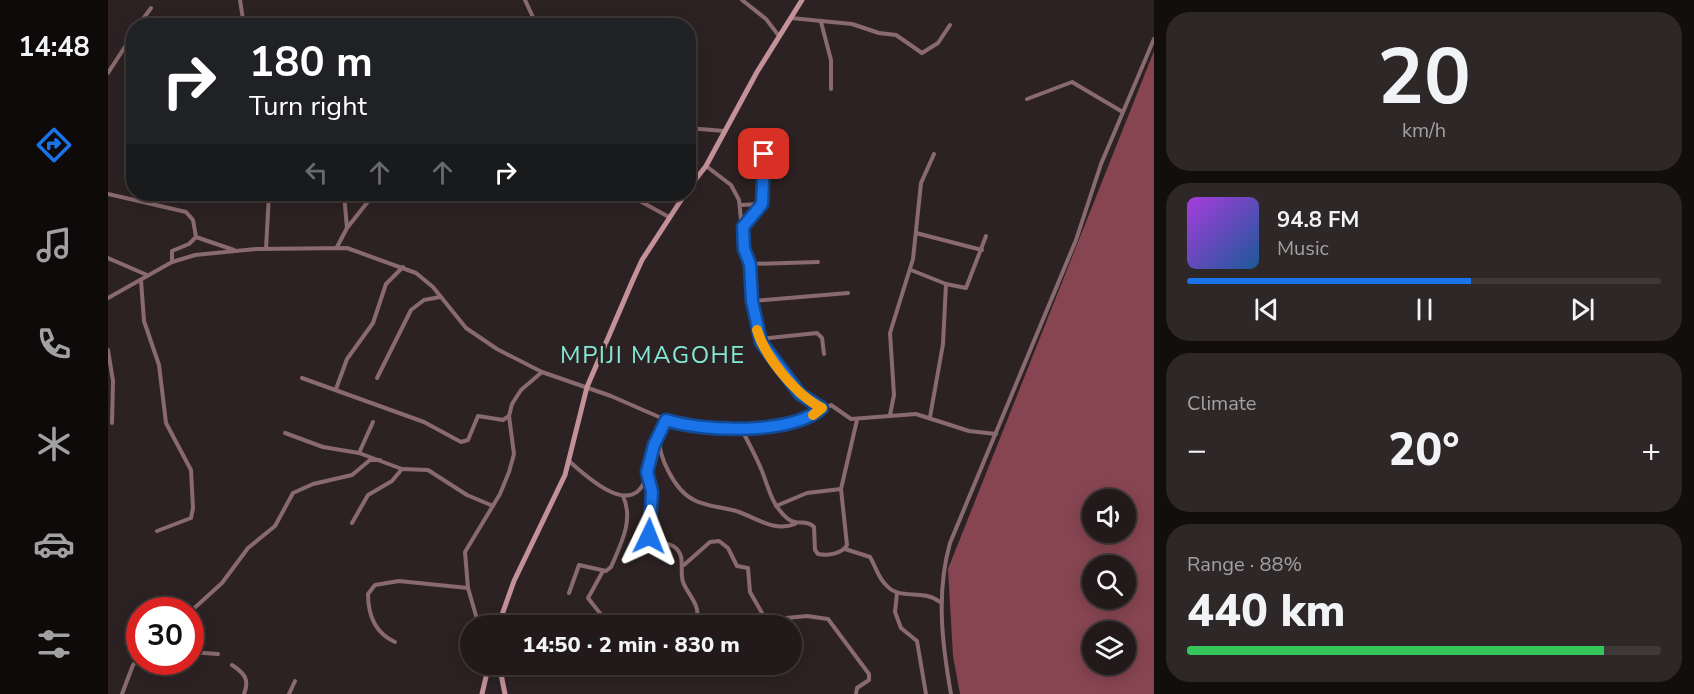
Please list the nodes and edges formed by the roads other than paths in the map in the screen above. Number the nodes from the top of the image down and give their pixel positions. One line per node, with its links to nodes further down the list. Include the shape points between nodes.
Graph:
1 (240, 0): 9 (street)
2 (525, 0): 6 (street)
3 (531, 0): 6 (street)
4 (742, 0): 14 (street)
5 (802, 0): 11 (street)
6 (529, 7): 10 (street)
7 (150, 8): 8 (street)
8 (143, 18)
9 (243, 18)
10 (534, 18)
11 (791, 18): 12 (street); 14 (street)
12 (821, 22): 13 (street, via 852,24 896,35 922,53 938,43); 18 (street, via 831,60)
13 (950, 25)
14 (780, 36): 22 (street)
15 (1154, 39): 20 (street)
16 (126, 45): 17 (street)
17 (108, 73)
18 (831, 89)
19 (1027, 99): 20 (street, via 1072,82)
20 (1122, 111): 79 (street, via 1076,240)
21 (696, 129): 22 (street)
22 (724, 131): 25 (street)
23 (772, 138): 35 (street, via 762,160)
24 (934, 154): 40 (street, via 921,183)
25 (706, 166): 26 (street); 36 (street, via 731,184)
26 (696, 179)
27 (108, 194): 28 (street)
28 (126, 198)
29 (138, 201): 42 (street, via 186,212 193,220)
30 (269, 201): 44 (street)
31 (345, 201): 39 (street)
32 (368, 201): 39 (street)
33 (640, 201): 37 (street)
34 (680, 201): 37 (street)
35 (762, 204): 36 (street); 38 (street)
36 (741, 205): 38 (street)
37 (669, 217): 66 (street, via 637,271)
38 (743, 227): 50 (street, via 744,249)
39 (347, 228): 43 (street)
40 (916, 233): 46 (street); 52 (street)
41 (986, 236): 46 (street)
42 (196, 237): 45 (street); 48 (street, via 172,251)
43 (336, 247): 44 (street); 51 (street, via 357,249)
44 (266, 249): 45 (street)
45 (235, 250): 48 (street)
46 (982, 250): 55 (street, via 966,288)
47 (108, 258): 53 (street)
48 (172, 262): 53 (street)
49 (818, 262): 50 (street)
50 (750, 264): 59 (street)
51 (404, 267): 57 (street, via 425,279); 67 (street, via 386,284 373,323 347,359)
52 (911, 270): 55 (street); 69 (street, via 890,333 894,396)
53 (148, 276): 54 (street)
54 (141, 280): 58 (street); 91 (street, via 144,321 159,365 166,423 192,476 191,518)
55 (946, 284): 71 (street, via 943,344)
56 (848, 294): 59 (street)
57 (440, 297): 63 (street, via 475,335); 65 (street, via 424,300 411,310)
58 (108, 298)
59 (752, 301): 60 (street)
60 (760, 339): 62 (street, via 817,333 822,338); 68 (street, via 800,394)
61 (108, 350): 75 (street)
62 (824, 354)
63 (542, 372): 66 (street); 70 (street, via 515,398)
64 (302, 378): 67 (street)
65 (377, 378)
66 (587, 387): 72 (street); 82 (street)
67 (336, 390): 70 (street, via 424,422 464,443 478,416 503,420)
68 (822, 408): 73 (street, via 834,406 846,417); 76 (street, via 804,420)
69 (890, 415): 71 (street); 73 (street)
70 (509, 416): 87 (street, via 514,454)
71 (930, 417): 79 (street, via 969,431)
72 (666, 420): 76 (street, via 698,427); 78 (street)
73 (857, 420): 85 (street)
74 (373, 422): 80 (street)
75 (112, 423)
76 (741, 428): 88 (street)
77 (285, 433): 80 (street, via 323,447)
78 (659, 433): 84 (street); 90 (street, via 663,461 688,496 768,525 783,527)
79 (996, 434): 101 (street, via 950,543)
80 (359, 453): 81 (street)
81 (381, 460): 83 (street); 100 (street, via 370,460 352,475 292,493 275,526 248,548 222,583)
82 (569, 460): 86 (street, via 600,486); 103 (street)
83 (402, 469): 87 (street, via 428,470); 89 (street, via 392,481 368,495)
84 (646, 477): 86 (street, via 639,489); 93 (street, via 652,492 650,539 672,546)
85 (842, 489): 88 (street, via 807,493); 92 (street, via 848,541)
86 (623, 496): 94 (street, via 628,511 626,530 611,567)
87 (493, 506): 97 (street, via 466,547)
88 (776, 506): 90 (street)
89 (352, 523)
90 (796, 523): 92 (street, via 814,527 818,554)
91 (157, 531)
92 (845, 549): 99 (street, via 870,557 881,579)
93 (684, 566): 105 (street, via 683,582); 114 (street, via 715,540 724,544 737,567 748,568 750,592 766,620 819,616 832,623 869,675 868,682)
94 (603, 571): 98 (street, via 579,565); 104 (street, via 588,598)
95 (403, 576): 96 (street)
96 (399, 581): 97 (street); 106 (street, via 379,583 368,594 373,623)
97 (468, 588): 102 (street)
98 (569, 592)
99 (897, 593): 101 (street, via 927,594); 121 (street, via 895,612 901,628 917,641)
100 (204, 599)
101 (940, 602): 122 (street)
102 (476, 615)
103 (502, 615)
104 (601, 615)
105 (698, 615)
106 (395, 642)
107 (204, 653): 108 (street)
108 (218, 654)
109 (232, 665): 116 (street, via 245,675 248,683)
110 (129, 675): 115 (street)
111 (486, 675): 118 (street)
112 (501, 675): 119 (street)
113 (295, 681): 117 (street)
114 (856, 692): 120 (street)
115 (122, 694)
116 (244, 694)
117 (289, 694)
118 (482, 694)
119 (505, 694)
120 (851, 694)
121 (926, 694)
122 (951, 694)

